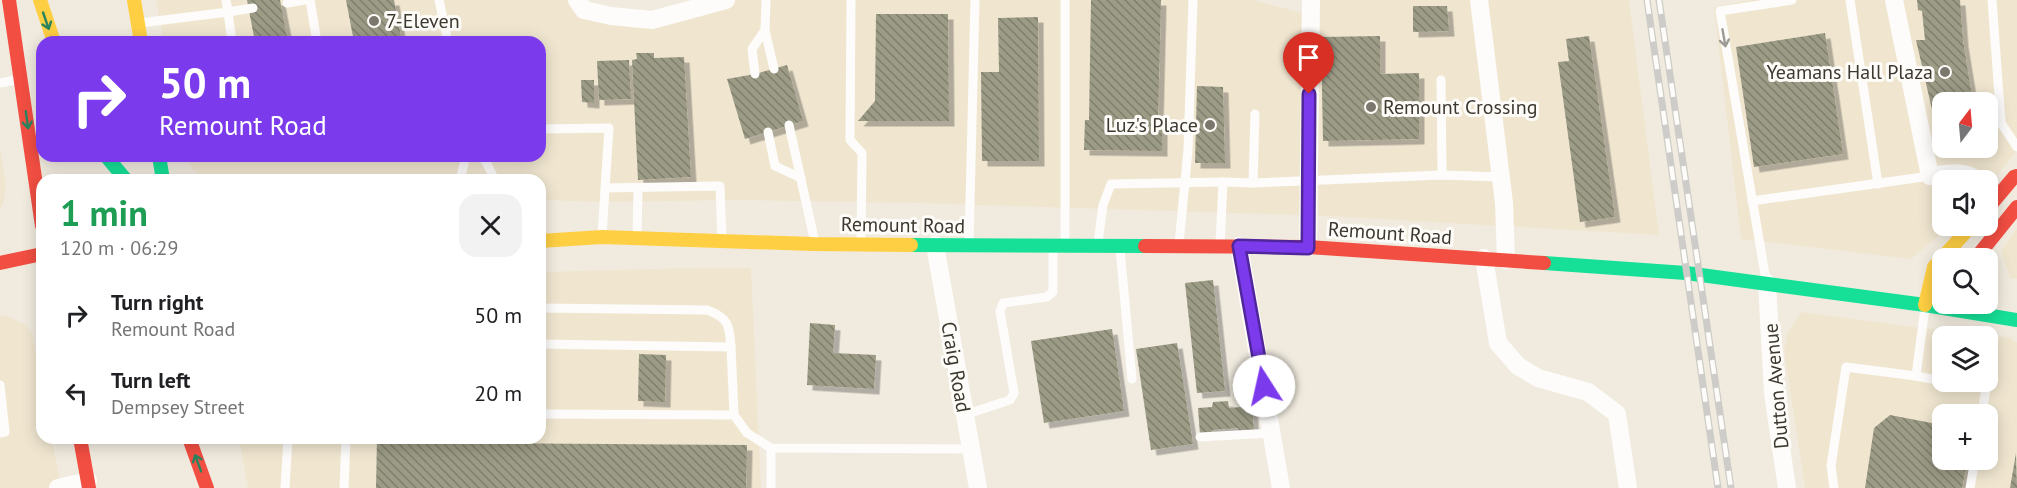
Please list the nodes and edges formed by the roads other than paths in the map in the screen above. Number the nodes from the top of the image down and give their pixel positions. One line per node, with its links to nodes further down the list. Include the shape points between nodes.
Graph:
1 (9, 0): 33 (main road)
2 (40, 0): 26 (main road, one-way to 26)
3 (134, 0): 24 (main road)
4 (226, 0): 23 (lane)
5 (305, 0): 21 (lane)
6 (310, 0): 29 (lane)
7 (439, 0): 30 (lane)
8 (577, 0): 9 (street, via 584,10 652,20)
9 (726, 0)
10 (766, 0): 25 (lane)
11 (851, 0): 65 (lane, via 850,140 862,153)
12 (975, 0): 67 (lane)
13 (1065, 0): 68 (lane)
14 (1193, 0): 49 (lane)
15 (1311, 0): 48 (street)
16 (1479, 0): 46 (street)
17 (1792, 0): 57 (lane, one-way to 57, via 1720,11)
18 (1850, 0): 53 (lane)
19 (1894, 0): 44 (street)
20 (1992, 0): 40 (lane, via 2001,123)
21 (287, 3)
22 (253, 8): 23 (lane)
23 (228, 12): 24 (lane); 28 (lane)
24 (138, 24): 27 (main road)
25 (765, 30): 31 (lane); 32 (lane, via 752,49)
26 (52, 36)
27 (140, 36)
28 (231, 36)
29 (316, 36)
30 (447, 36)
31 (774, 69)
32 (755, 74)
33 (21, 79): 35 (lane); 52 (main road, one-way to 52)
34 (1441, 80): 43 (lane)
35 (0, 83)
36 (1255, 114): 51 (lane)
37 (789, 125): 47 (lane)
38 (546, 129): 54 (lane, via 609,128)
39 (768, 132): 47 (lane, via 775,166)
40 (2017, 147)
41 (111, 162): 42 (main road)
42 (121, 174)
43 (1442, 176): 46 (lane); 48 (lane)
44 (1930, 176): 53 (lane)
45 (2017, 176): 56 (main road)
46 (1501, 177): 78 (street)
47 (801, 178): 64 (lane)
48 (1308, 180): 51 (lane); 74 (street)
49 (1185, 182): 50 (lane); 69 (lane, via 1111,184 1103,205); 71 (lane)
50 (1223, 182): 51 (lane); 72 (lane)
51 (1253, 183)
52 (36, 184)
53 (1878, 184): 57 (lane)
54 (605, 188): 55 (lane); 60 (lane)
55 (638, 188): 62 (lane); 63 (lane, via 720,186)
56 (1998, 192)
57 (1752, 201): 80 (lane)
58 (2017, 207): 75 (main road)
59 (1962, 236): 82 (main road, via 1934,267)
60 (602, 237): 61 (main road, Remount Road); 62 (main road, Remount Road)
61 (546, 238)
62 (637, 239): 63 (main road, Remount Road)
63 (722, 242): 64 (main road, Remount Road)
64 (815, 244): 65 (main road, Remount Road)
65 (861, 244): 66 (main road, Remount Road)
66 (935, 245): 67 (main road, Remount Road); 93 (street, Craig Road)
67 (969, 245): 68 (main road, Remount Road)
68 (1059, 246): 69 (main road, Remount Road); 93 (lane, via 1053,292 1047,297 1003,303 1000,311 1014,393 1010,400)
69 (1097, 246): 70 (main road, Remount Road)
70 (1120, 246): 71 (main road, Remount Road); 88 (lane)
71 (1179, 246): 72 (main road, Remount Road)
72 (1220, 246): 73 (main road, Remount Road)
73 (1239, 246): 74 (main road, Remount Road); 95 (street)
74 (1308, 248): 77 (main road, Remount Road)
75 (1984, 248)
76 (36, 255): 79 (main road)
77 (1484, 258): 78 (main road, Remount Road); 114 (street, via 1498,343 1518,366 1538,378 1588,392 1617,414)
78 (1506, 260): 80 (main road, Remount Road)
79 (0, 263)
80 (1767, 283): 82 (main road, Remount Road); 115 (street, Dutton Avenue, via 1773,393)
81 (1932, 299): 82 (main road)
82 (1925, 305): 84 (main road, Remount Road); 87 (lane)
83 (546, 308): 86 (lane, via 708,310 721,315 729,326)
84 (2017, 320)
85 (546, 344): 86 (lane)
86 (731, 347): 92 (lane)
87 (1916, 376): 89 (lane); 116 (lane, via 1846,367 1831,466)
88 (1132, 379)
89 (1932, 379)
90 (0, 385): 94 (lane, via 5,432)
91 (546, 414): 92 (lane)
92 (734, 415): 101 (lane, via 747,433)
93 (964, 415): 102 (street, Craig Road)
94 (0, 433)
95 (1272, 433): 96 (lane); 113 (street)
96 (1200, 437)
97 (81, 444): 105 (main road)
98 (191, 444): 107 (main road, one-way to 98)
99 (288, 444): 109 (lane)
100 (345, 444): 110 (lane)
101 (771, 447): 102 (lane); 111 (lane)
102 (970, 449): 112 (street, Craig Road)
103 (214, 468): 108 (main road)
104 (1973, 470): 117 (lane)
105 (89, 484): 106 (street)
106 (58, 488)
107 (207, 488)
108 (218, 488)
109 (285, 488)
110 (344, 488)
111 (771, 488)
112 (978, 488)
113 (1281, 488)
114 (1628, 488)
115 (1787, 488)
116 (1834, 488)
117 (1970, 488)

